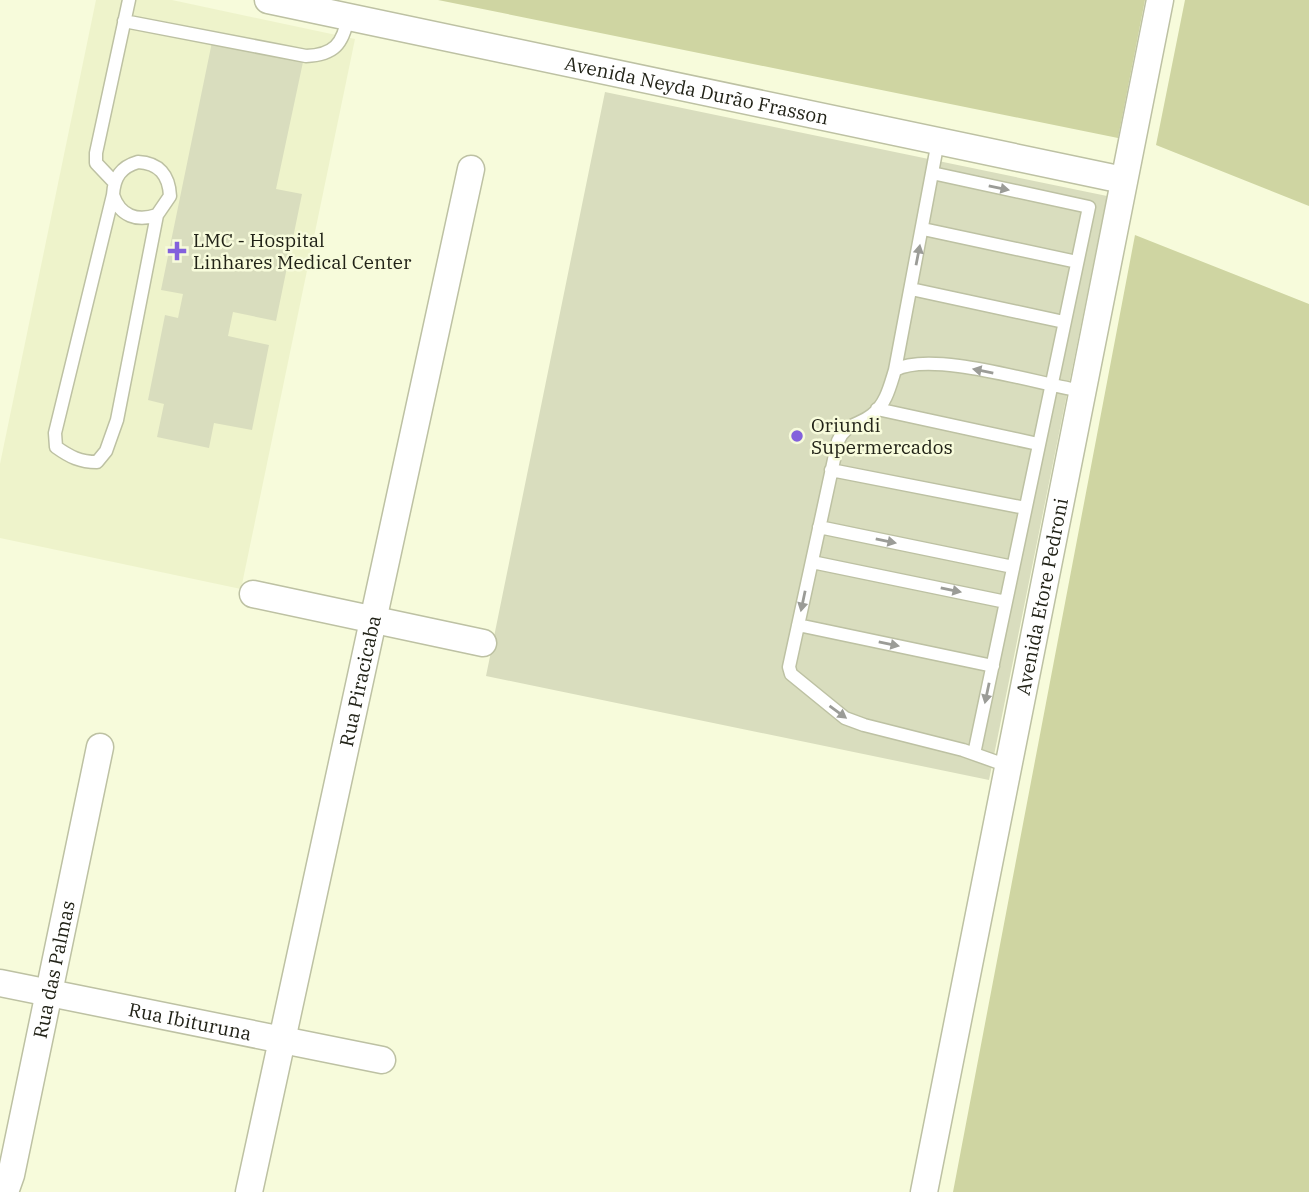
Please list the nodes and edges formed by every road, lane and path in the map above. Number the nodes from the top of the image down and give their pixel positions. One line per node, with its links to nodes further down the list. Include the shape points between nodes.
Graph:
1 (129, 0): 5 (lane)
2 (268, 0): 4 (street, Avenida Neyda Durão Frasson)
3 (1160, 0): 9 (street, Avenida Etore Pedroni)
4 (348, 17): 5 (lane, via 335,48 306,56); 6 (street, Avenida Neyda Durão Frasson)
5 (124, 21): 10 (lane, via 96,153 96,163)
6 (937, 141): 8 (lane); 9 (street, Avenida Neyda Durão Frasson)
7 (471, 169): 28 (street, Rua Piracicaba)
8 (932, 173): 12 (lane); 13 (lane, one-way to 13, via 1089,207)
9 (1123, 180): 18 (street, Avenida Etore Pedroni)
10 (114, 189): 11 (lane, via 116,205 131,216); 11 (lane, via 119,173 127,166 138,162 159,169 166,175 170,196); 11 (lane, via 55,433 56,447 82,462 97,462 117,420)
11 (157, 215)
12 (923, 229): 13 (lane); 14 (lane, one-way to 12)
13 (1077, 262): 15 (lane)
14 (911, 289): 15 (lane); 16 (lane)
15 (1064, 322): 17 (lane)
16 (895, 370): 17 (lane, one-way to 16, via 944,364 906,365); 19 (lane)
17 (1050, 384): 18 (lane); 20 (lane)
18 (1082, 391): 34 (street, Avenida Etore Pedroni)
19 (877, 409): 20 (lane); 21 (lane, via 843,430)
20 (1038, 444): 22 (lane)
21 (831, 470): 22 (lane); 23 (lane)
22 (1025, 508): 25 (lane)
23 (819, 527): 24 (lane); 25 (lane, one-way to 25)
24 (812, 562): 27 (lane, one-way to 27); 29 (lane, one-way to 29)
25 (1013, 567): 27 (lane)
26 (253, 594): 28 (street)
27 (1006, 602): 31 (lane)
28 (373, 620): 30 (street); 37 (street, Rua Piracicaba)
29 (798, 625): 31 (lane, one-way to 31); 33 (lane, one-way to 33, via 791,674 845,718)
30 (483, 643)
31 (993, 666): 33 (lane, one-way to 33)
32 (100, 747): 36 (street, Rua das Palmas)
33 (974, 754): 34 (lane)
34 (1008, 765): 41 (street, Avenida Etore Pedroni)
35 (0, 983): 36 (street, Rua Ibituruna)
36 (50, 992): 37 (street, Rua Ibituruna); 39 (street, Rua das Palmas)
37 (282, 1040): 38 (street, Rua Ibituruna); 40 (street, Rua Piracicaba)
38 (382, 1060)
39 (5, 1192)
40 (249, 1192)
41 (924, 1192)

